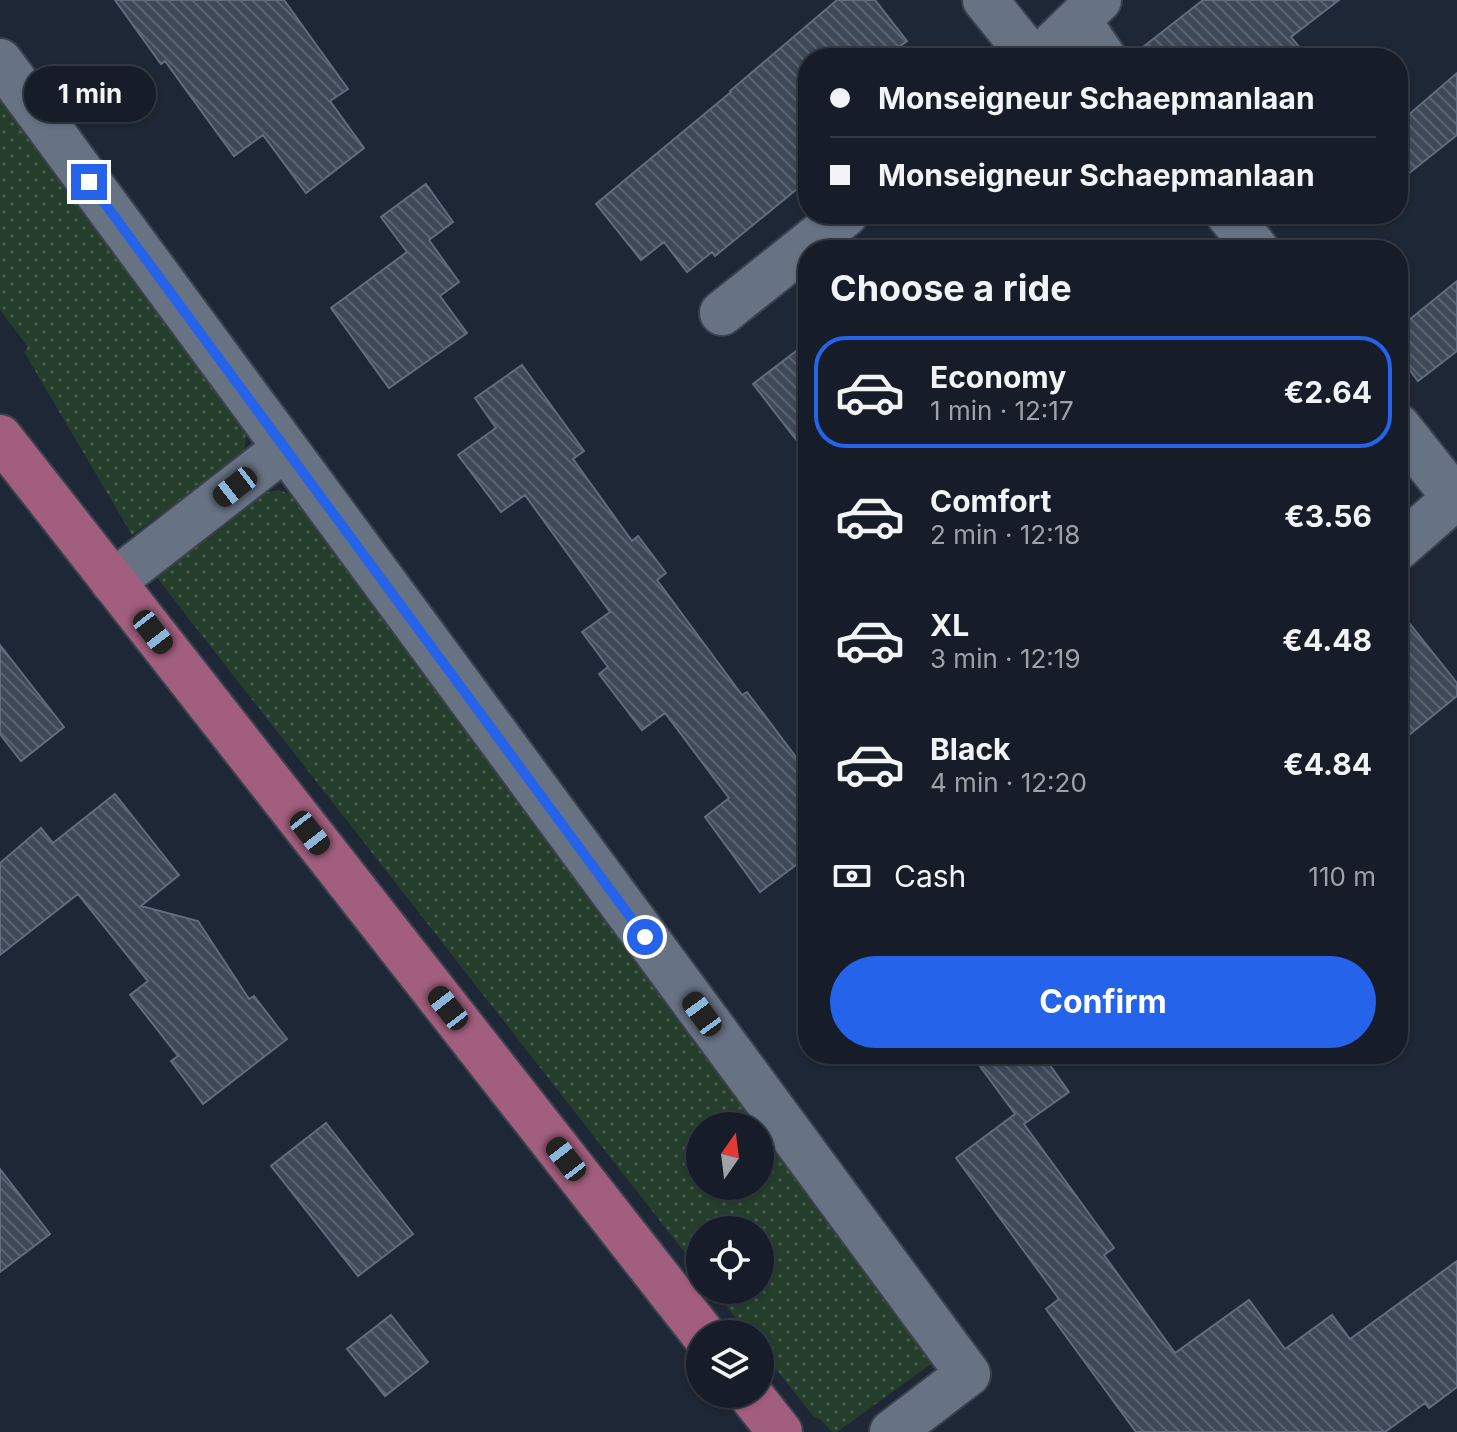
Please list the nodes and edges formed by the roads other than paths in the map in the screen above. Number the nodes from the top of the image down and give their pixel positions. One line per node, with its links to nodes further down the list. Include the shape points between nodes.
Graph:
1 (985, 0): 3 (street)
2 (1089, 10): 4 (street); 5 (street)
3 (1024, 48)
4 (1049, 48)
5 (1101, 48)
6 (0, 61): 15 (street)
7 (833, 224): 9 (street)
8 (1236, 224): 10 (street)
9 (813, 240)
10 (1249, 240)
11 (798, 252): 12 (street)
12 (722, 313)
13 (0, 437): 18 (main road)
14 (1408, 438): 16 (street)
15 (284, 449): 18 (street); 22 (street, via 968,1374)
16 (1456, 497): 17 (street)
17 (1408, 539)
18 (113, 582): 19 (main road)
19 (692, 1320)
20 (761, 1408): 21 (main road)
21 (780, 1432)
22 (892, 1432)

